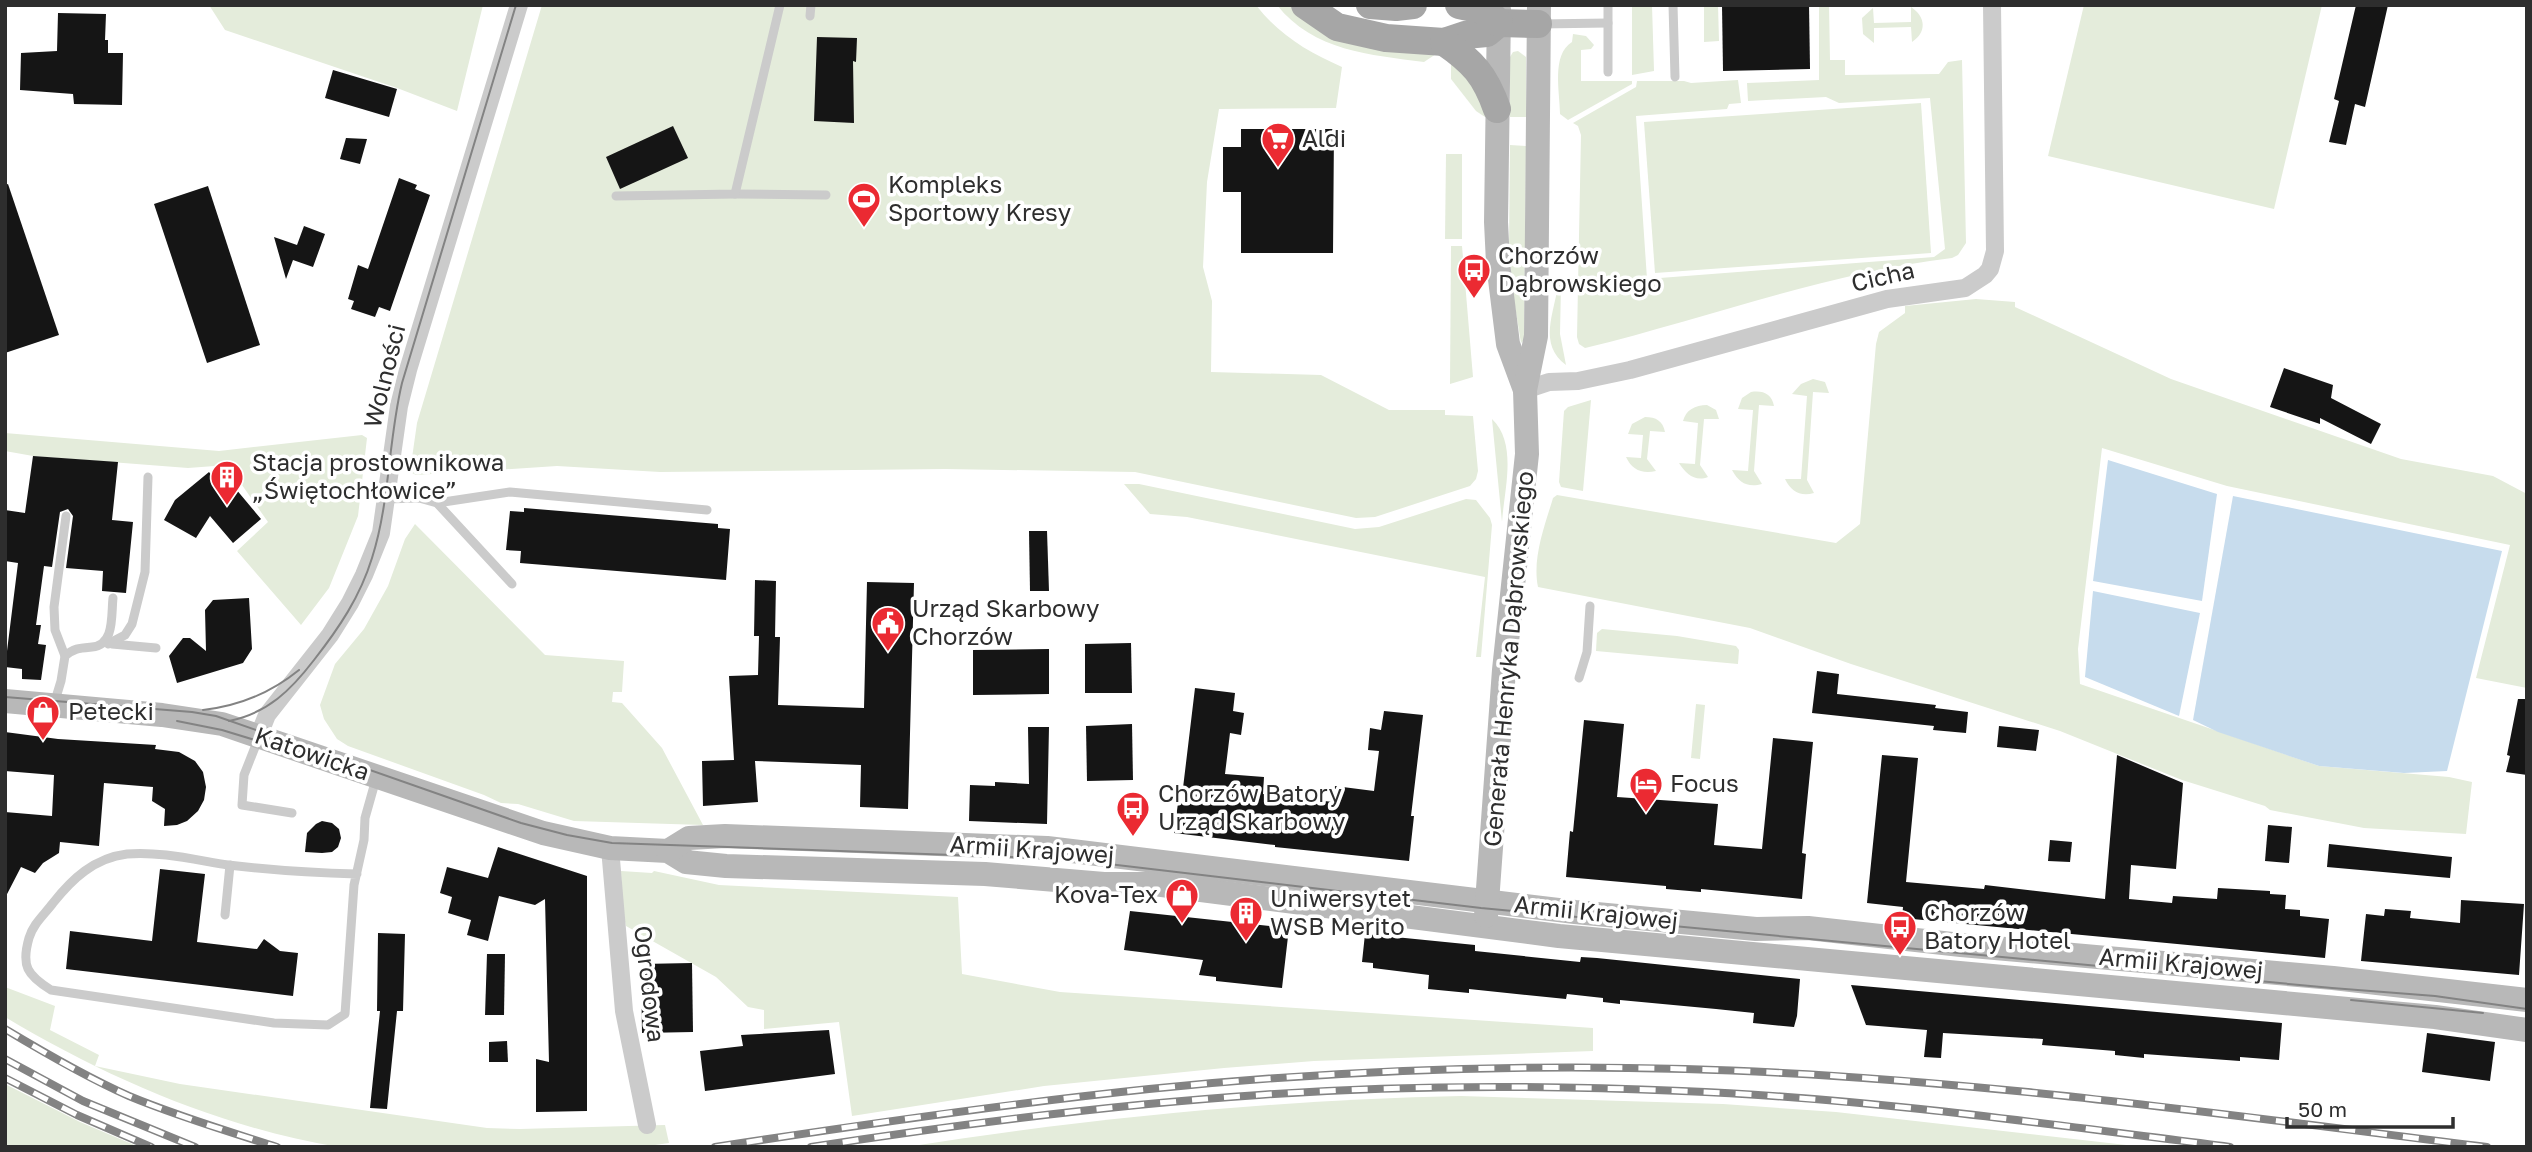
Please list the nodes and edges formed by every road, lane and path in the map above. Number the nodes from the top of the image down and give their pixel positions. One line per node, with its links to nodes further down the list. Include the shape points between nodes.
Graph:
1 (519, 5): 24 (street, Wolności, via 408,370)
2 (780, 5): 19 (lane)
3 (811, 5): 13 (lane)
4 (1305, 5): 15 (main road, via 1337,27 1386,38)
5 (1370, 5): 6 (main road)
6 (1413, 5)
7 (1459, 5): 11 (main road)
8 (1608, 5): 14 (lane)
9 (1673, 5): 17 (lane)
10 (1992, 5): 22 (street, Cicha, via 1995,251 1990,269 1979,281 1965,288 1887,299 1630,370)
11 (1499, 14): 12 (main road); 15 (main road, via 1487,33); 18 (street, Generała Henryka Dąbrowskiego)
12 (1539, 14): 14 (lane); 22 (street, Generała Henryka Dąbrowskiego, via 1536,336)
13 (810, 16)
14 (1608, 23): 16 (lane)
15 (1444, 42): 18 (main road, via 1480,72)
16 (1608, 72)
17 (1675, 76)
18 (1497, 109): 22 (street, Generała Henryka Dąbrowskiego, via 1501,293 1508,344)
19 (735, 194): 20 (lane); 21 (lane)
20 (826, 195)
21 (616, 196)
22 (1525, 390): 52 (street, Generała Henryka Dąbrowskiego, via 1527,454 1504,670)
23 (148, 477): 31 (lane, via 145,572 132,624 125,635)
24 (386, 499): 25 (lane, via 419,498); 37 (street, Wolności, via 381,533 350,603 267,715)
25 (437, 503): 26 (lane, via 510,492); 28 (lane)
26 (707, 510)
27 (66, 516): 33 (lane, via 54,616)
28 (512, 584)
29 (113, 598): 31 (lane, via 110,633)
30 (1590, 606): 34 (lane, via 1587,652)
31 (104, 644): 32 (lane); 33 (lane, via 75,648)
32 (156, 648)
33 (65, 656): 36 (lane)
34 (1579, 678)
35 (5, 701): 36 (street, Katowicka)
36 (53, 706): 37 (street, Katowicka, via 199,720)
37 (259, 735): 38 (street, Katowicka); 39 (lane, via 244,775 242,805)
38 (376, 777): 43 (street, Katowicka, via 519,826); 48 (lane)
39 (292, 813)
40 (694, 838): 41 (street, Armii Krajowej); 45 (street, Armii Krajowej); 46 (street)
41 (943, 844): 42 (street, Armii Krajowej); 49 (street)
42 (1034, 846): 44 (street, Armii Krajowej); 50 (street)
43 (610, 848): 45 (street, Armii Krajowej); 76 (street, Ogrodowa, via 624,1011)
44 (1069, 850): 51 (street); 52 (street, Armii Krajowej)
45 (668, 851): 46 (street, Armii Krajowej)
46 (694, 863): 49 (street, Armii Krajowej)
47 (230, 865): 48 (lane); 48 (lane, via 127,854 96,864 71,879 32,929 24,957 27,969 51,990 274,1023 328,1026 345,1014); 53 (lane)
48 (357, 874)
49 (943, 874): 50 (street, Armii Krajowej)
50 (1034, 877): 51 (street, Armii Krajowej)
51 (1072, 880): 54 (street, Armii Krajowej, via 1154,884)
52 (1488, 901): 54 (street, Generała Henryka Dąbrowskiego); 55 (street, Armii Krajowej, via 1756,929)
53 (225, 915)
54 (1486, 927): 59 (street, Armii Krajowej)
55 (1822, 930): 56 (street, Armii Krajowej); 59 (street)
56 (1961, 945): 57 (street, Armii Krajowej); 62 (street)
57 (2037, 951): 58 (street, Armii Krajowej); 66 (street)
58 (2124, 959): 60 (street, Armii Krajowej); 67 (street)
59 (1820, 960): 62 (street, Armii Krajowej)
60 (2206, 966): 61 (street, Armii Krajowej); 69 (street)
61 (2248, 970): 63 (street, Armii Krajowej); 71 (street)
62 (1960, 973): 66 (street, Armii Krajowej)
63 (2281, 973): 64 (street, Armii Krajowej); 72 (street)
64 (2308, 975): 65 (street, Armii Krajowej); 73 (street)
65 (2333, 978): 68 (street, Armii Krajowej); 73 (street)
66 (2034, 980): 67 (street, Armii Krajowej)
67 (2120, 988): 69 (street, Armii Krajowej)
68 (2446, 989): 70 (street, Armii Krajowej); 74 (street)
69 (2204, 996): 71 (street, Armii Krajowej)
70 (2519, 999): 75 (street)
71 (2245, 1000): 72 (street, Armii Krajowej)
72 (2280, 1003): 73 (street, Armii Krajowej)
73 (2319, 1007): 74 (street, Armii Krajowej)
74 (2444, 1018): 75 (street, Armii Krajowej)
75 (2518, 1028)
76 (648, 1125)

